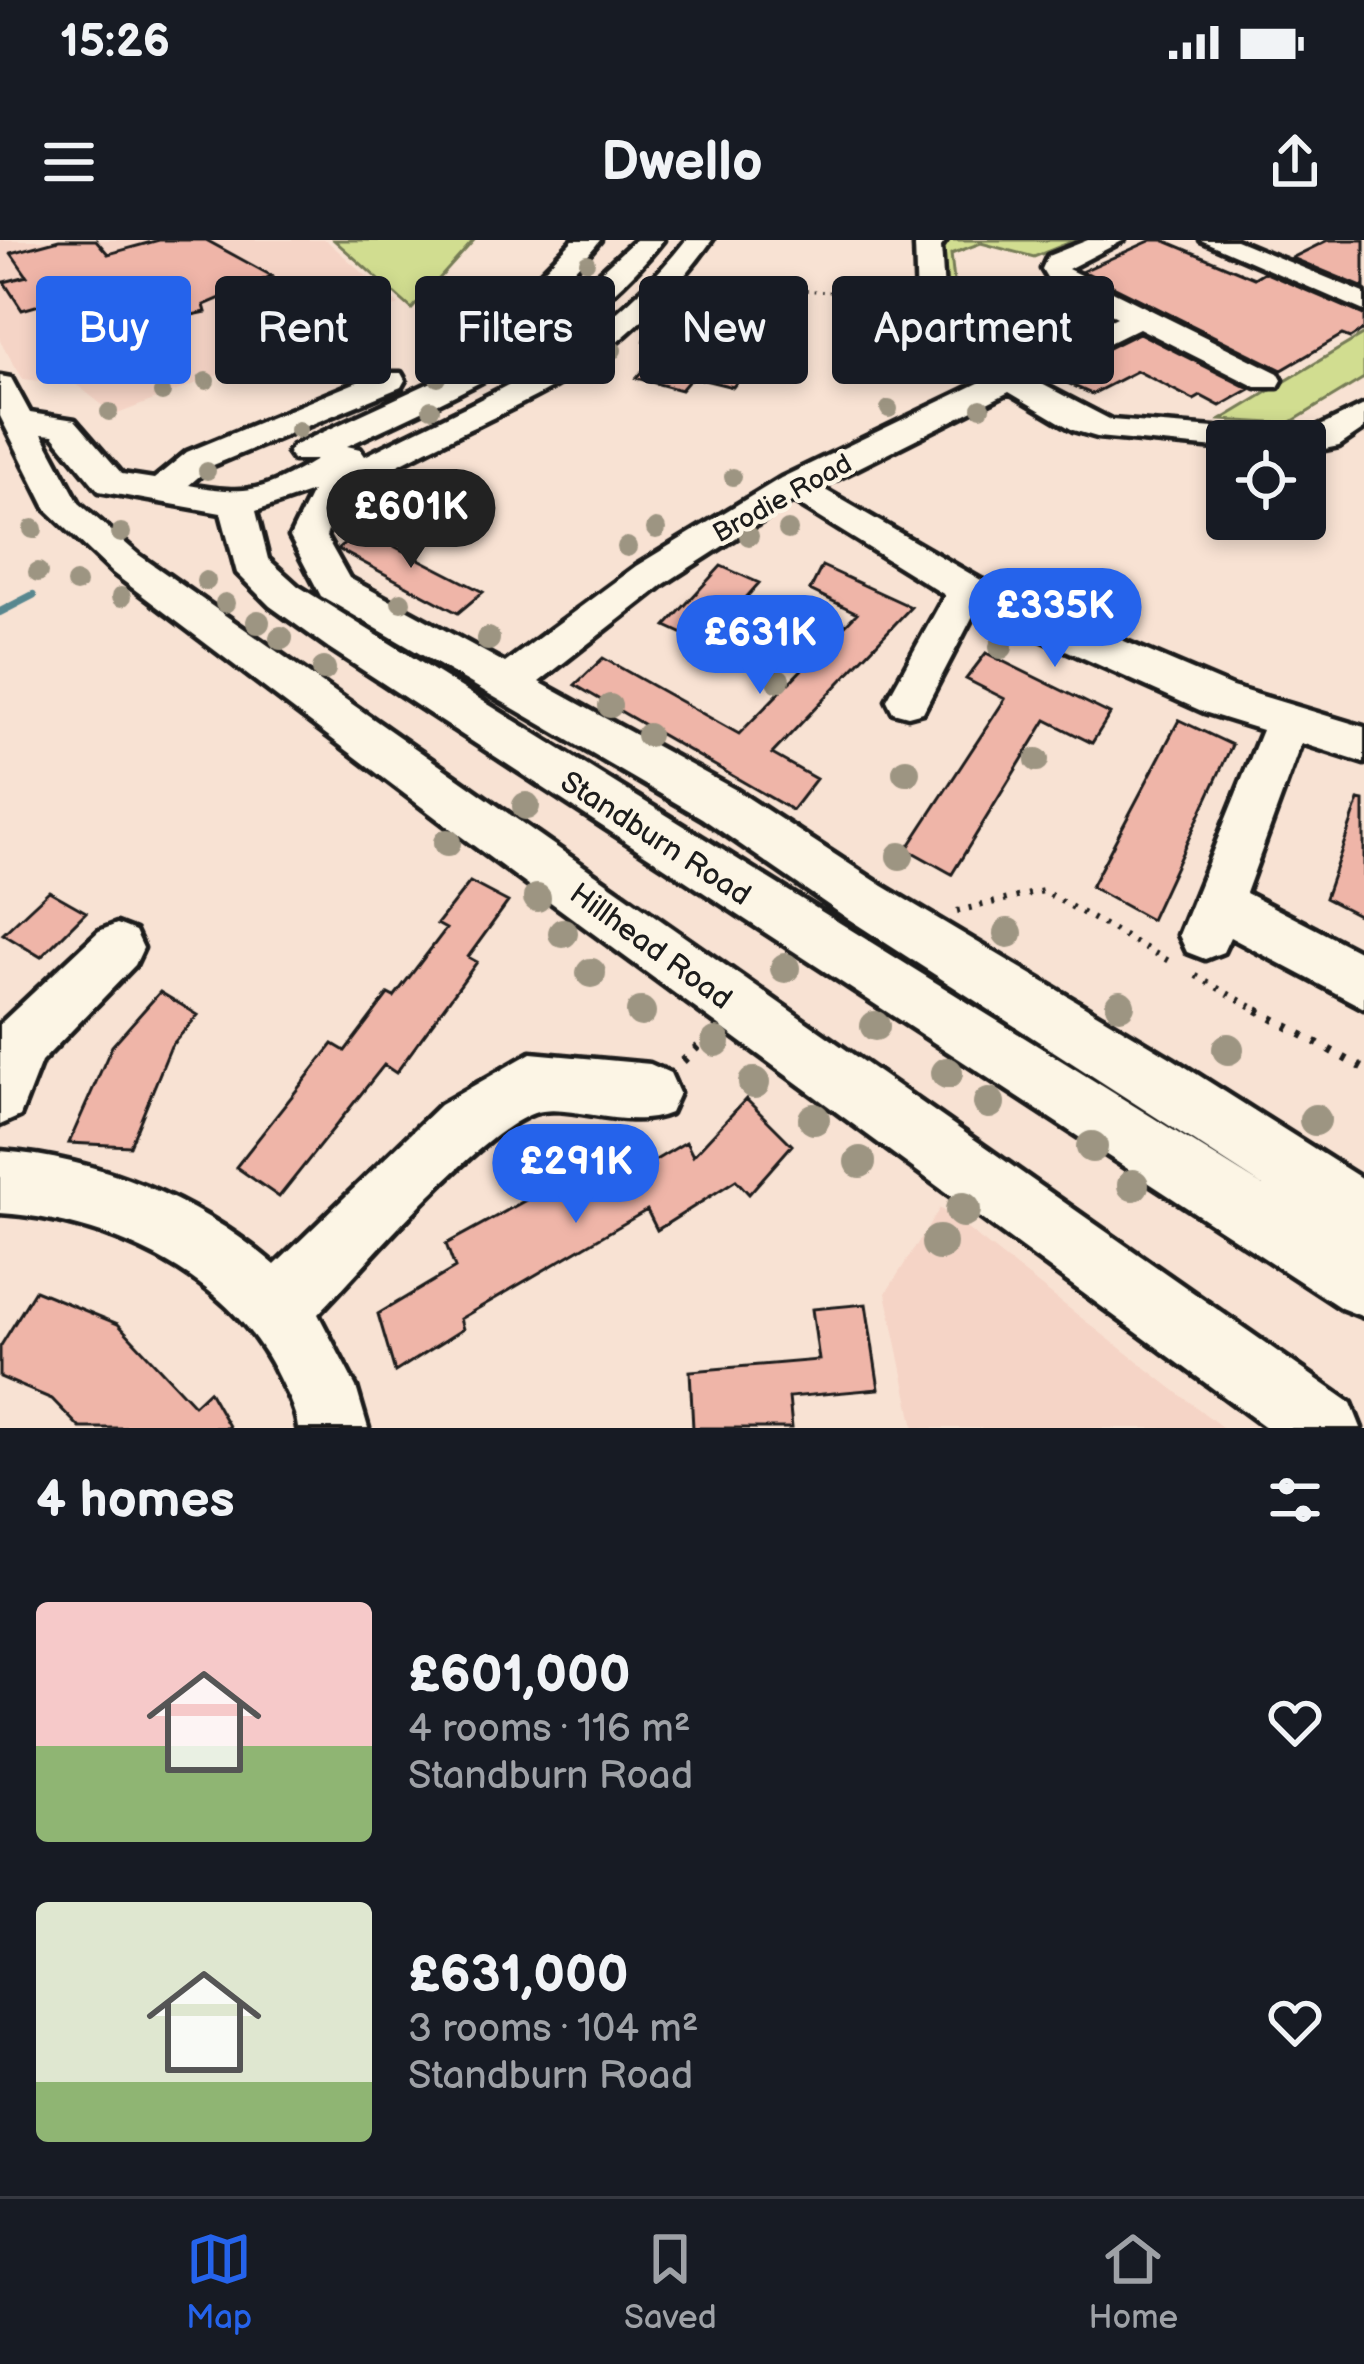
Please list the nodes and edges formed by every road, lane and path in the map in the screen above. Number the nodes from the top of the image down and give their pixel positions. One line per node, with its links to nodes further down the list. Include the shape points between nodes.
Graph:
1 (587, 240): 26 (street, via 490,329 429,364 199,459)
2 (650, 240): 27 (street, via 569,316 471,376 267,469)
3 (669, 240): 27 (street, via 623,296 533,361 286,493)
4 (699, 240): 10 (street)
5 (933, 240): 11 (street)
6 (1111, 240): 14 (street, via 1055,269)
7 (1214, 240): 9 (street)
8 (1292, 240): 9 (street)
9 (1257, 257): 13 (street)
10 (675, 274): 12 (path); 16 (street)
11 (930, 276)
12 (832, 292)
13 (1364, 303)
14 (1139, 316): 15 (street, Brodie Road); 18 (street)
15 (1114, 329)
16 (617, 332): 17 (path); 29 (street, Standburn Road, via 321,503 308,537)
17 (639, 338)
18 (1267, 380)
19 (1008, 384): 25 (street, Brodie Road)
20 (1016, 384): 23 (street, via 1108,430)
21 (11, 403): 26 (street, via 63,427 111,483); 37 (street, Hillhead Road, via 65,510 126,564)
22 (1364, 415): 24 (street)
23 (1206, 437)
24 (1326, 439)
25 (793, 486): 28 (street); 30 (street, Brodie Road, via 650,575)
26 (164, 489): 27 (street)
27 (237, 506): 29 (street, Standburn Road, via 250,564 284,596)
28 (967, 590): 31 (street); 32 (street)
29 (361, 624): 30 (street, Standburn Road); 43 (street, Standburn Road)
30 (509, 683): 34 (street, Standburn Road, via 719,804)
31 (908, 700)
32 (1286, 724): 33 (street); 36 (street, via 1213,920)
33 (1364, 745)
34 (901, 924): 38 (path, via 1042,891); 42 (street, Standburn Road)
35 (117, 948): 40 (street, via 19,1044)
36 (1364, 982)
37 (738, 1008): 39 (path); 46 (street, Hillhead Road)
38 (1364, 1070)
39 (650, 1093): 44 (street, via 531,1082 461,1126)
40 (0, 1096)
41 (0, 1182): 44 (street, via 39,1181 185,1238)
42 (1364, 1216)
43 (1364, 1285)
44 (277, 1309): 45 (street)
45 (333, 1428)
46 (1326, 1428)

